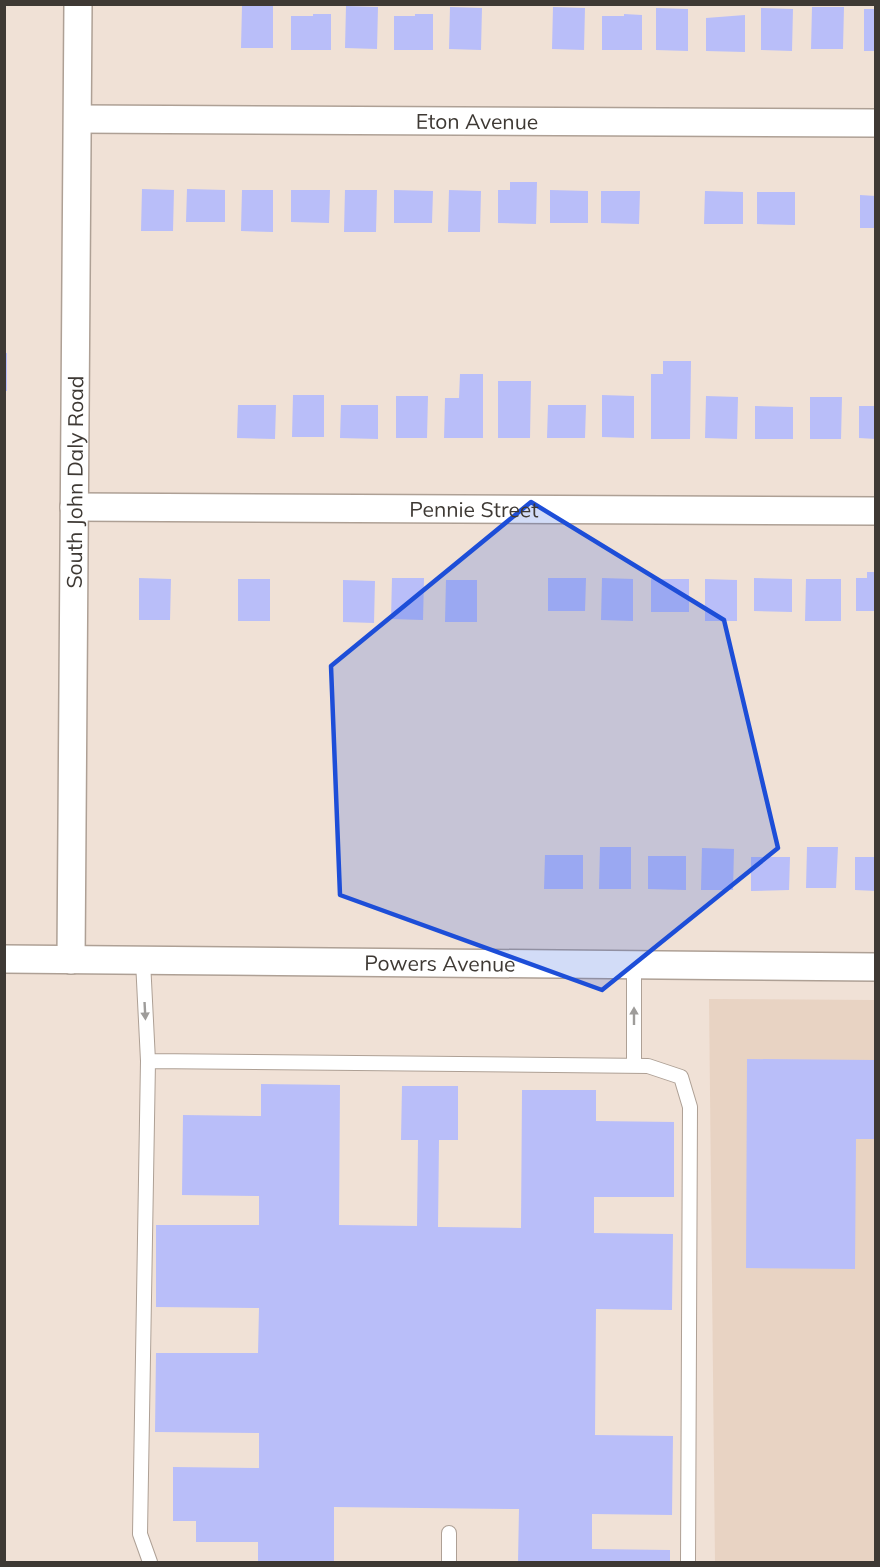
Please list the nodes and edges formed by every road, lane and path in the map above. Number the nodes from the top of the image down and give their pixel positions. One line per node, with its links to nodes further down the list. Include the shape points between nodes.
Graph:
1 (78, 4): 2 (street, South John Daly Road)
2 (78, 119): 3 (street, Eton Avenue); 4 (street, South John Daly Road)
3 (876, 123)
4 (74, 507): 5 (street, Pennie Street); 7 (street, South John Daly Road)
5 (876, 511)
6 (4, 959): 7 (street, Powers Avenue)
7 (71, 960): 8 (street, Powers Avenue)
8 (143, 961): 9 (street, Powers Avenue); 11 (lane, one-way to 11)
9 (634, 965): 10 (street, Powers Avenue); 12 (lane, one-way to 9)
10 (876, 967)
11 (148, 1061): 12 (lane); 14 (lane, via 140,1534)
12 (634, 1066): 16 (lane, via 648,1066 681,1077 690,1107)
13 (449, 1533): 15 (lane)
14 (150, 1563)
15 (449, 1563)
16 (688, 1563)

